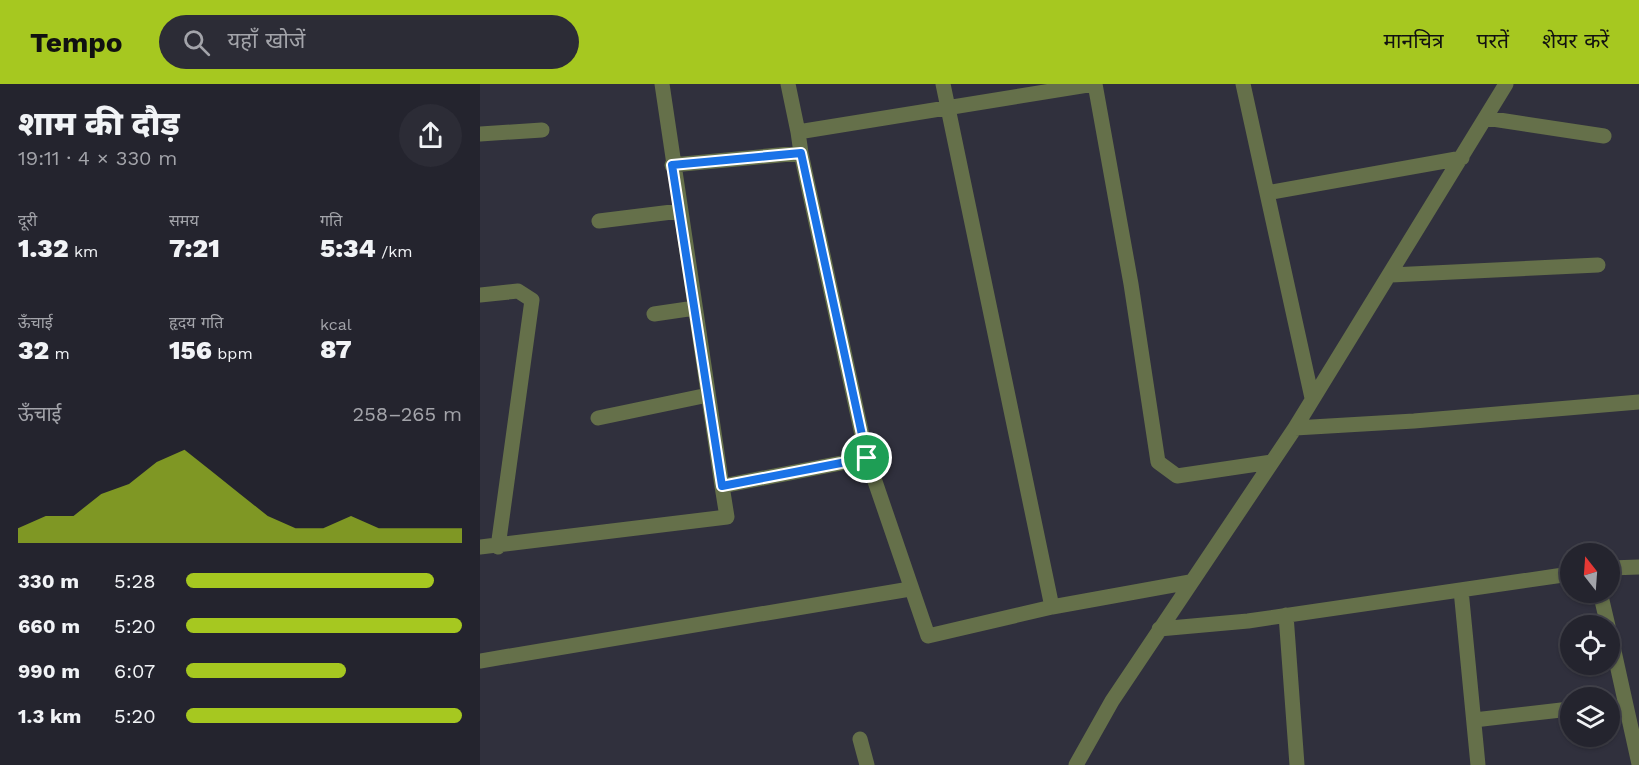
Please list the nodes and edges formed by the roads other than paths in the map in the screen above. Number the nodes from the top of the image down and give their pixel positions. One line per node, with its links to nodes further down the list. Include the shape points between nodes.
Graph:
1 (662, 84): 15 (street)
2 (788, 84): 10 (street)
3 (943, 84): 7 (street)
4 (1094, 84): 7 (street); 30 (street, via 1131,284 1158,462 1177,476)
5 (1243, 84): 16 (street)
6 (1506, 84): 8 (street)
7 (948, 109): 10 (street); 40 (street)
8 (1486, 118): 12 (street); 14 (street)
9 (542, 130): 11 (street)
10 (798, 132): 13 (street)
11 (480, 134)
12 (1604, 136)
13 (801, 153): 15 (street); 29 (street)
14 (1462, 158): 16 (street); 20 (street)
15 (672, 165): 17 (street)
16 (1268, 193): 25 (street)
17 (680, 212): 18 (street); 22 (street)
18 (599, 221)
19 (1598, 265): 20 (street)
20 (1391, 274): 25 (street)
21 (480, 296): 32 (street, via 518,291 532,300)
22 (695, 308): 23 (street); 24 (street)
23 (654, 314)
24 (708, 395): 27 (street); 31 (street)
25 (1312, 398): 28 (street)
26 (1639, 402): 28 (street)
27 (598, 418)
28 (1295, 428): 30 (street)
29 (867, 458): 31 (street); 38 (street)
30 (1272, 462): 37 (street)
31 (722, 486): 32 (street, via 727,517)
32 (498, 547): 33 (street)
33 (480, 548)
34 (1639, 567): 35 (street)
35 (1620, 568)
36 (1560, 575): 39 (street)
37 (1190, 582): 40 (street); 42 (street)
38 (910, 589): 40 (street, via 928,636); 43 (street)
39 (1461, 590): 41 (street); 46 (street)
40 (1052, 607)
41 (1286, 615): 42 (street); 51 (street)
42 (1159, 629): 50 (street)
43 (480, 661)
44 (1560, 710): 46 (street)
45 (1620, 711): 48 (street)
46 (1474, 720): 52 (street)
47 (860, 739): 49 (street)
48 (1639, 764)
49 (867, 765)
50 (1076, 765)
51 (1297, 765)
52 (1478, 765)

